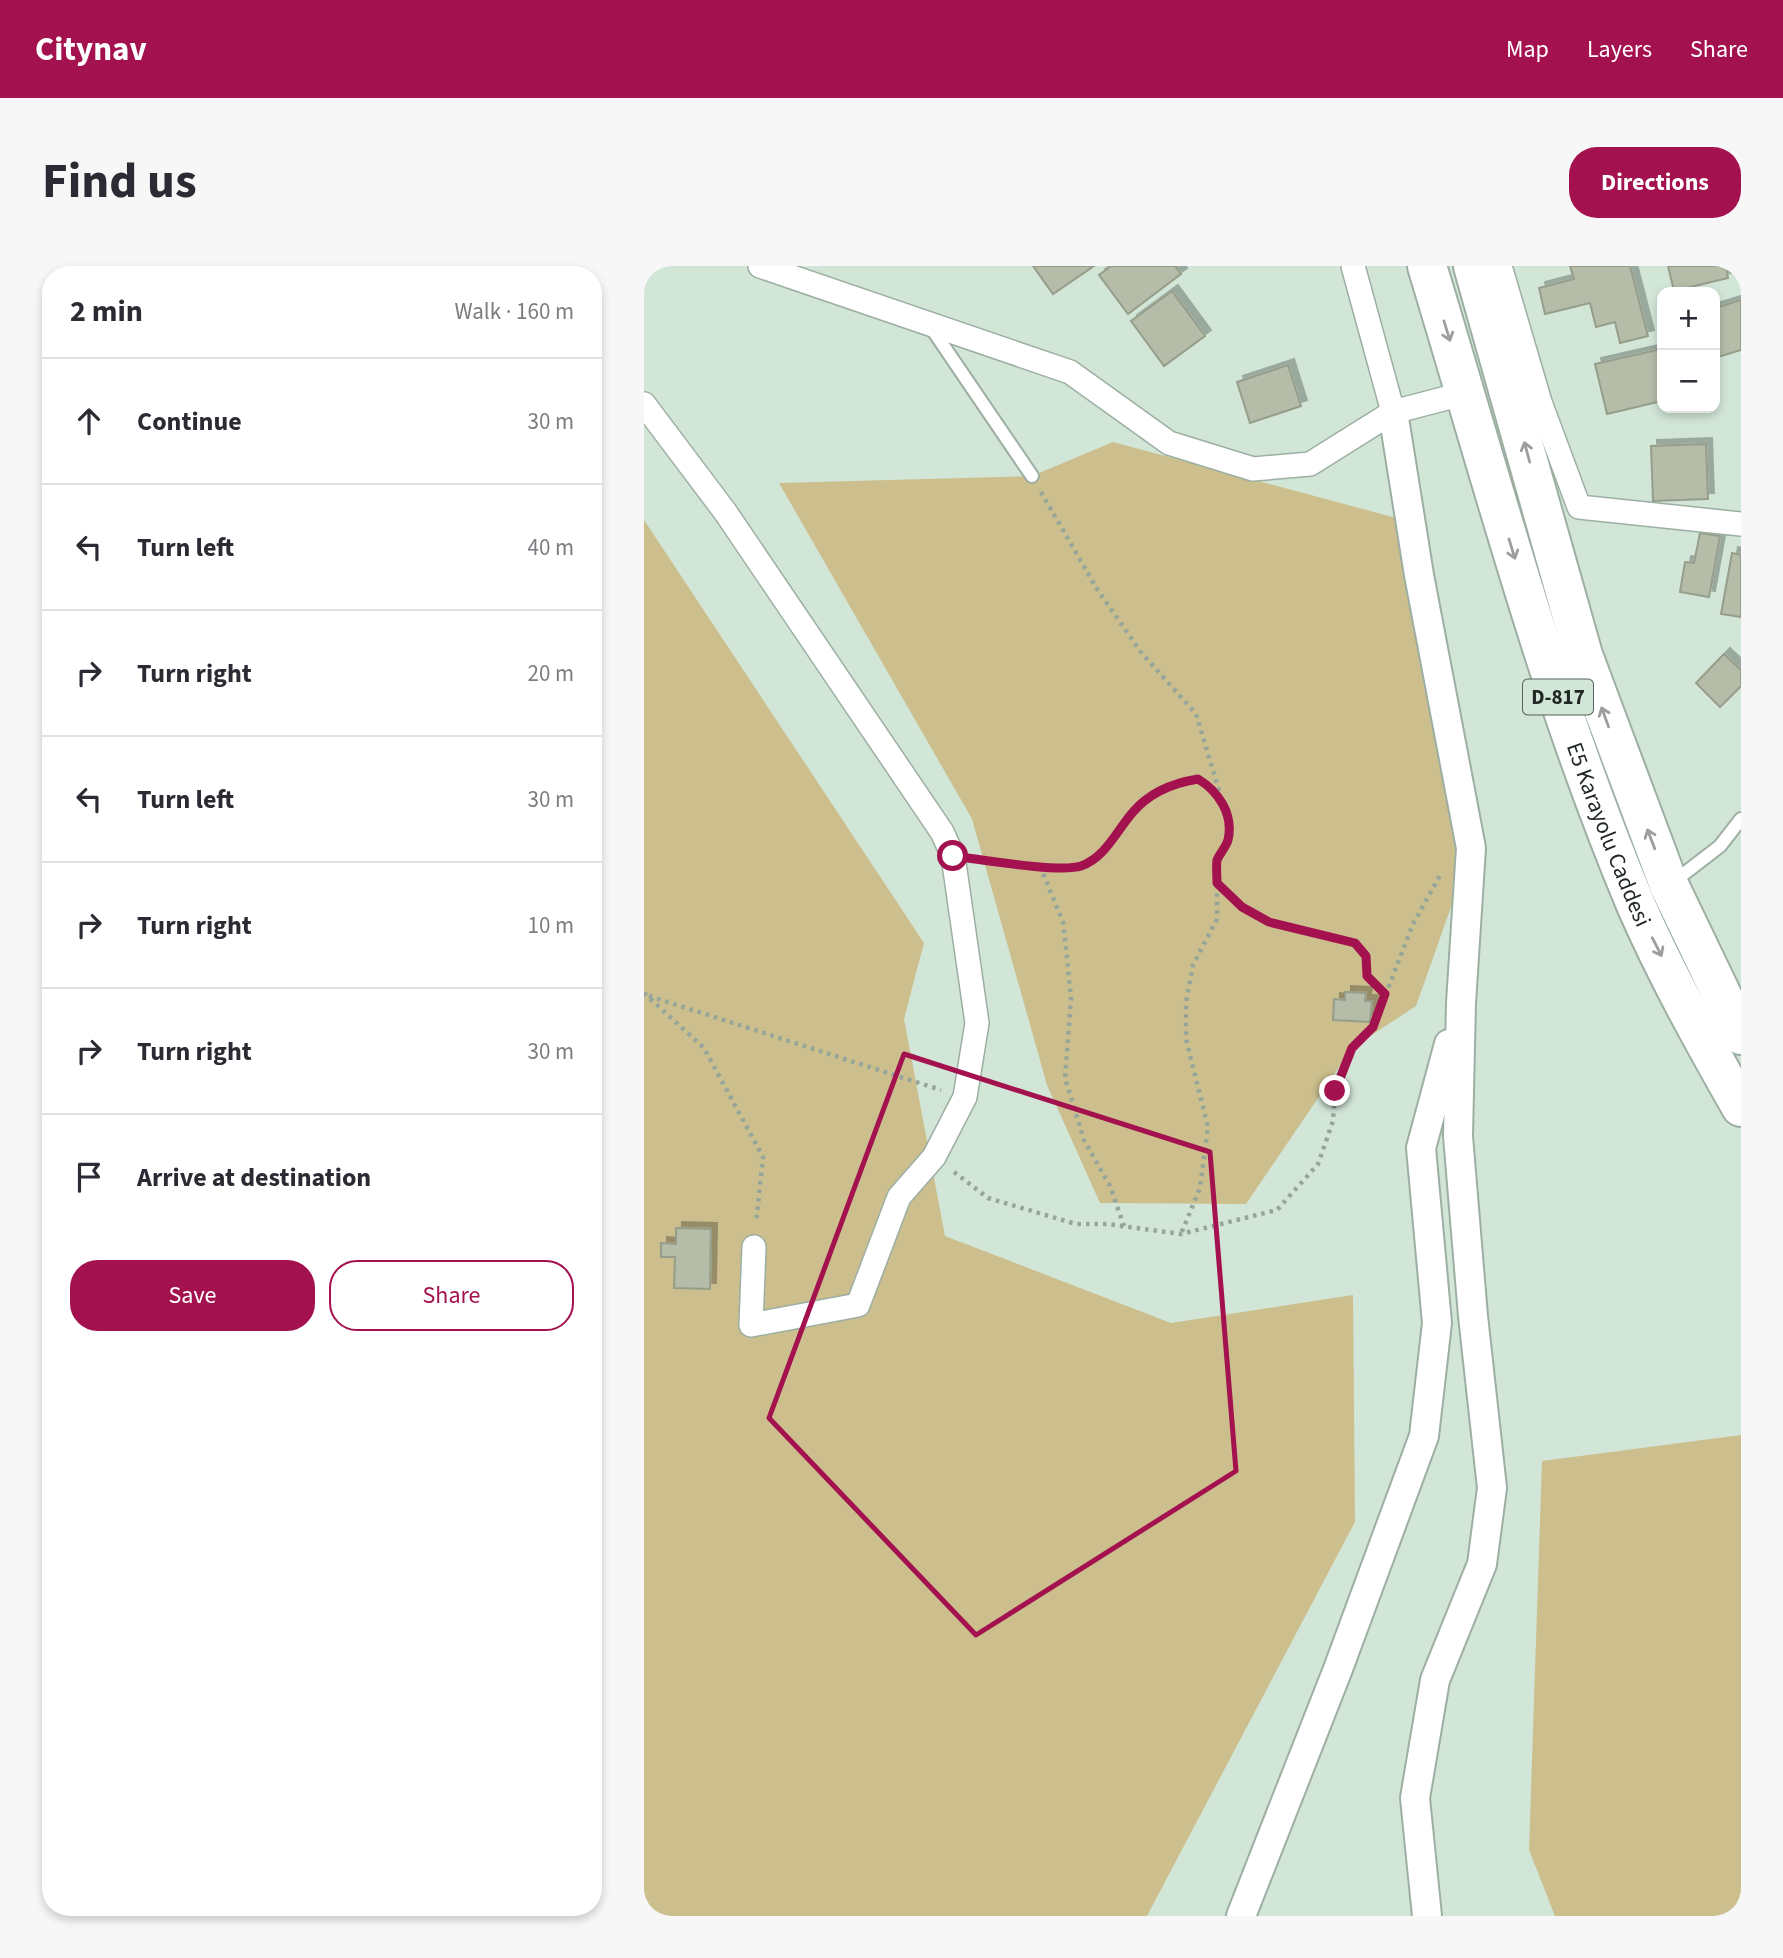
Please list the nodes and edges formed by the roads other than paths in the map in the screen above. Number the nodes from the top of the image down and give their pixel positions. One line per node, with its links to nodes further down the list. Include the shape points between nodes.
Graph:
1 (760, 266): 6 (street)
2 (1353, 266): 10 (street)
3 (1427, 266): 7 (highway, E5 Karayolu Caddesi / D-817, one-way to 7)
4 (1473, 266): 8 (highway, E5 Karayolu Caddesi / D-817)
5 (1500, 266): 8 (street)
6 (929, 326): 10 (street, via 1070,372 1169,443 1253,469 1310,464); 11 (lane)
7 (1466, 393): 10 (street); 17 (highway, E5 Karayolu Caddesi / D-817, one-way to 17, via 1549,672 1593,797 1637,907)
8 (1525, 397): 12 (street, via 1579,507); 14 (highway, E5 Karayolu Caddesi / D-817, one-way to 8, via 1583,654)
9 (644, 404): 18 (street, via 726,513 942,832 953,856 977,1023 965,1097 934,1157 900,1197 859,1305 751,1325)
10 (1393, 412): 15 (street, via 1471,848)
11 (1032, 476)
12 (1741, 524)
13 (1741, 819): 14 (lane, via 1720,846)
14 (1669, 885): 16 (highway, E5 Karayolu Caddesi / D-817)
15 (1461, 1003): 19 (street, via 1421,1148 1437,1323 1424,1436); 20 (street, via 1458,1136 1492,1488 1482,1564 1435,1680 1415,1798)
16 (1741, 1035)
17 (1741, 1107)
18 (754, 1247)
19 (1241, 1916)
20 (1427, 1916)

